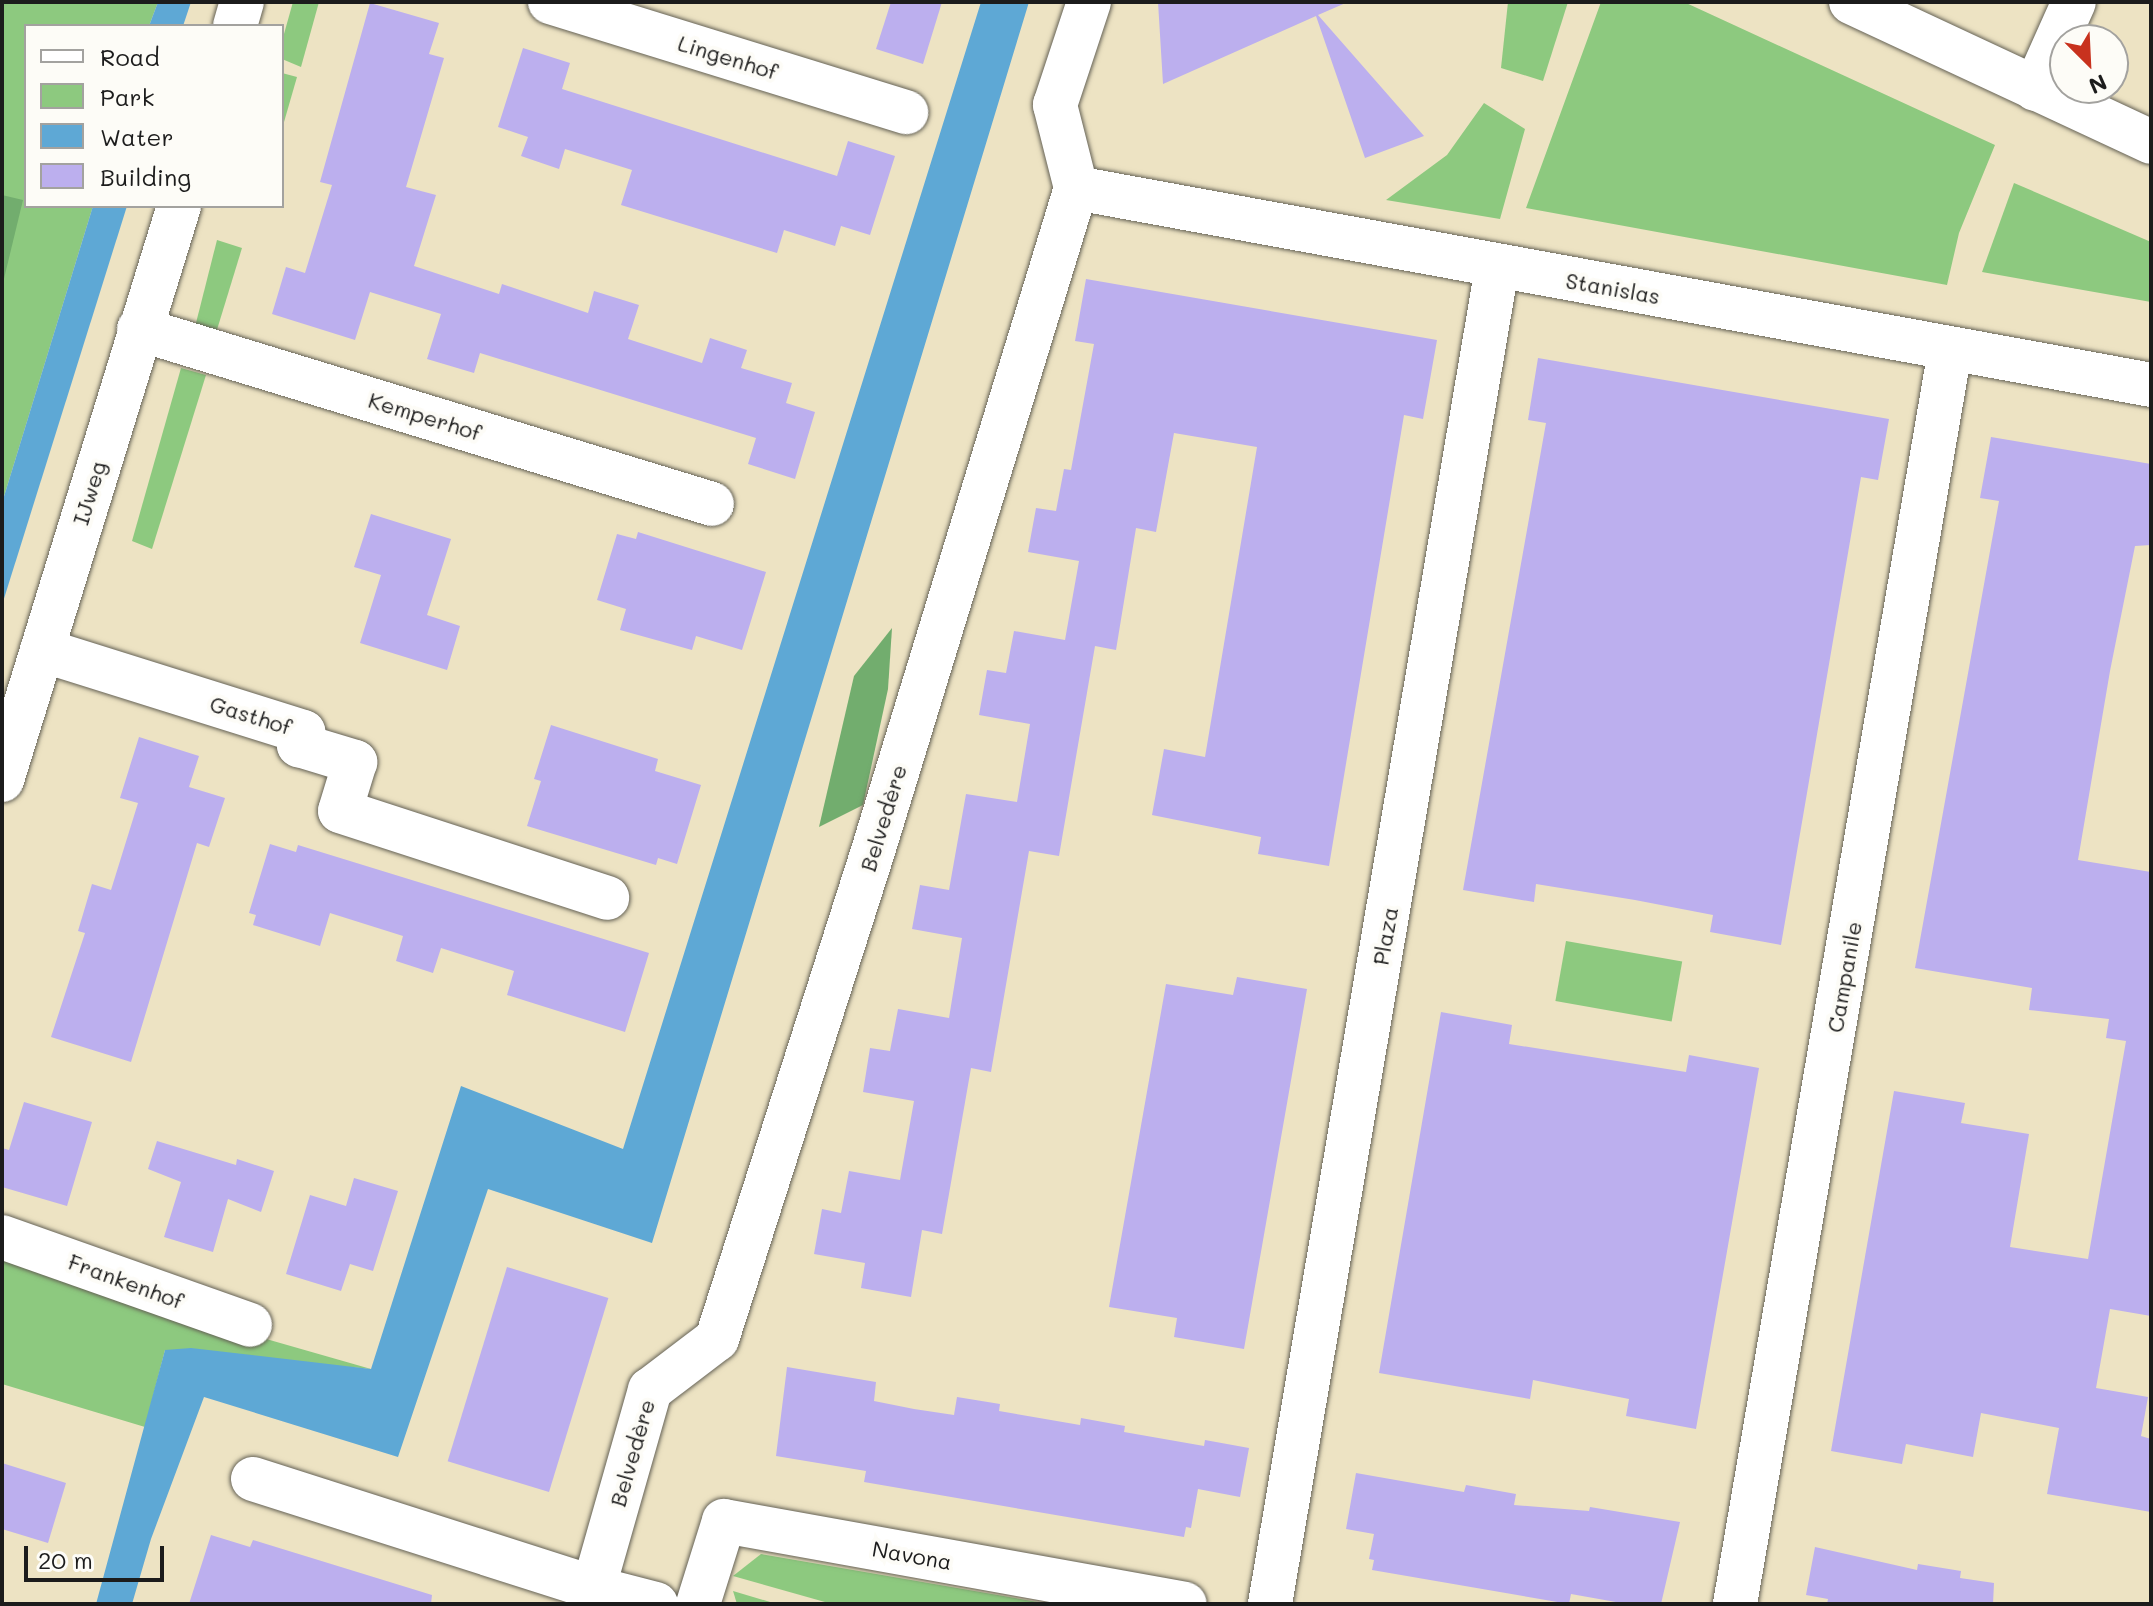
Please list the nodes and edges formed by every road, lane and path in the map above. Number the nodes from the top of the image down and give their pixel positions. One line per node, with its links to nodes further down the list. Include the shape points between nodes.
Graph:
1 (242, 2): 6 (street)
2 (550, 2): 8 (street, Lingenhof)
3 (1089, 2): 10 (street, via 1055,105)
4 (1851, 2): 7 (street)
5 (2074, 2): 7 (street)
6 (236, 24)
7 (2035, 89): 9 (street)
8 (906, 112)
9 (2151, 142)
10 (1076, 188): 12 (street, Stanislas); 23 (street, Belvedère, via 717,1339 650,1390)
11 (178, 208): 13 (street, IJweg)
12 (1497, 267): 14 (street, Stanislas); 27 (street, Plaza)
13 (139, 329): 16 (street, Kemperhof); 17 (street, IJweg)
14 (1950, 350): 15 (street, Stanislas); 28 (street, Campanile)
15 (2151, 385)
16 (712, 504)
17 (42, 650): 18 (street, IJweg); 19 (street, Gasthof, via 303,732 299,745 355,762 340,811)
18 (2, 780)
19 (607, 898)
20 (2, 1237): 21 (street, Frankenhof)
21 (250, 1325)
22 (253, 1479): 23 (street)
23 (591, 1596): 24 (street)
24 (656, 1604)
25 (698, 1604): 26 (street, Navona, via 724,1521)
26 (1185, 1604)
27 (1270, 1604)
28 (1735, 1604)

